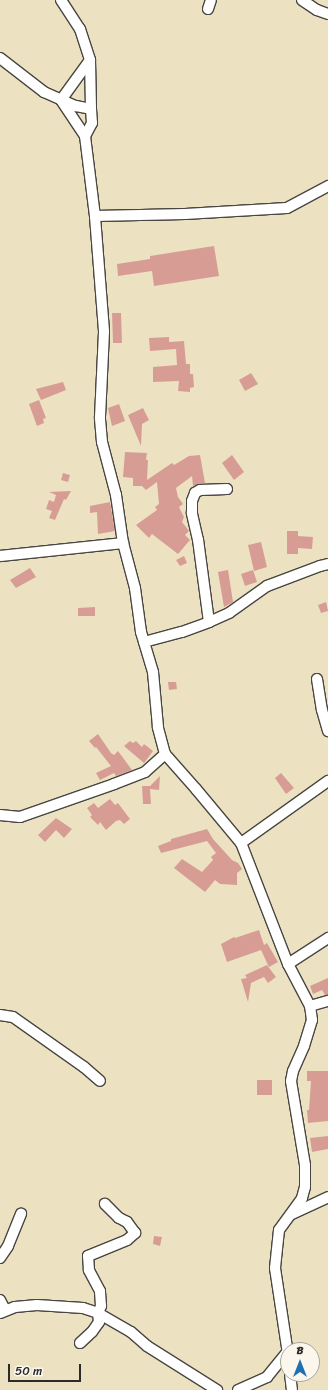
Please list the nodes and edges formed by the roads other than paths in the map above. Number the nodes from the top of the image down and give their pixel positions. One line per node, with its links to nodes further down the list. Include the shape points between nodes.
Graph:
1 (61, 0): 7 (street, via 80,29)
2 (302, 0): 3 (street)
3 (317, 10): 4 (street); 5 (street)
4 (328, 14)
5 (328, 23)
6 (0, 58): 8 (street, via 44,92)
7 (90, 60): 8 (street); 9 (street)
8 (61, 100): 9 (street); 10 (street)
9 (91, 109): 10 (street, via 92,123)
10 (85, 136): 12 (street)
11 (328, 186): 12 (street, via 287,208)
12 (95, 216): 14 (street, via 104,331 100,417 102,442 116,494)
13 (226, 488): 17 (street, via 200,490 195,493 192,501)
14 (123, 543): 15 (street); 18 (street, via 135,588)
15 (0, 556)
16 (328, 564): 17 (street, via 267,586 228,613)
17 (209, 622): 18 (street)
18 (144, 642): 21 (street, via 153,672 158,727)
19 (317, 678): 20 (street)
20 (328, 731)
21 (165, 754): 23 (street, via 145,772 114,784 20,817); 24 (street)
22 (328, 781): 24 (street)
23 (0, 815)
24 (242, 843): 26 (street)
25 (328, 938): 26 (street)
26 (288, 964): 28 (street)
27 (328, 1001): 28 (street)
28 (310, 1006): 34 (street, via 312,1020 291,1081 305,1187 302,1198)
29 (0, 1015): 30 (street, via 14,1016)
30 (100, 1081)
31 (328, 1197): 34 (street)
32 (105, 1204): 38 (street, via 135,1233 127,1240 88,1256 89,1270 102,1300)
33 (21, 1213): 35 (street, via 8,1246)
34 (290, 1214): 39 (street, via 279,1230 275,1268)
35 (0, 1258)
36 (0, 1300): 37 (street)
37 (2, 1312): 38 (street, via 37,1305 69,1306)
38 (98, 1313): 40 (street, via 99,1322); 42 (street)
39 (287, 1342)
40 (80, 1343)
41 (280, 1361): 43 (street, via 267,1377)
42 (217, 1390)
43 (238, 1390)

